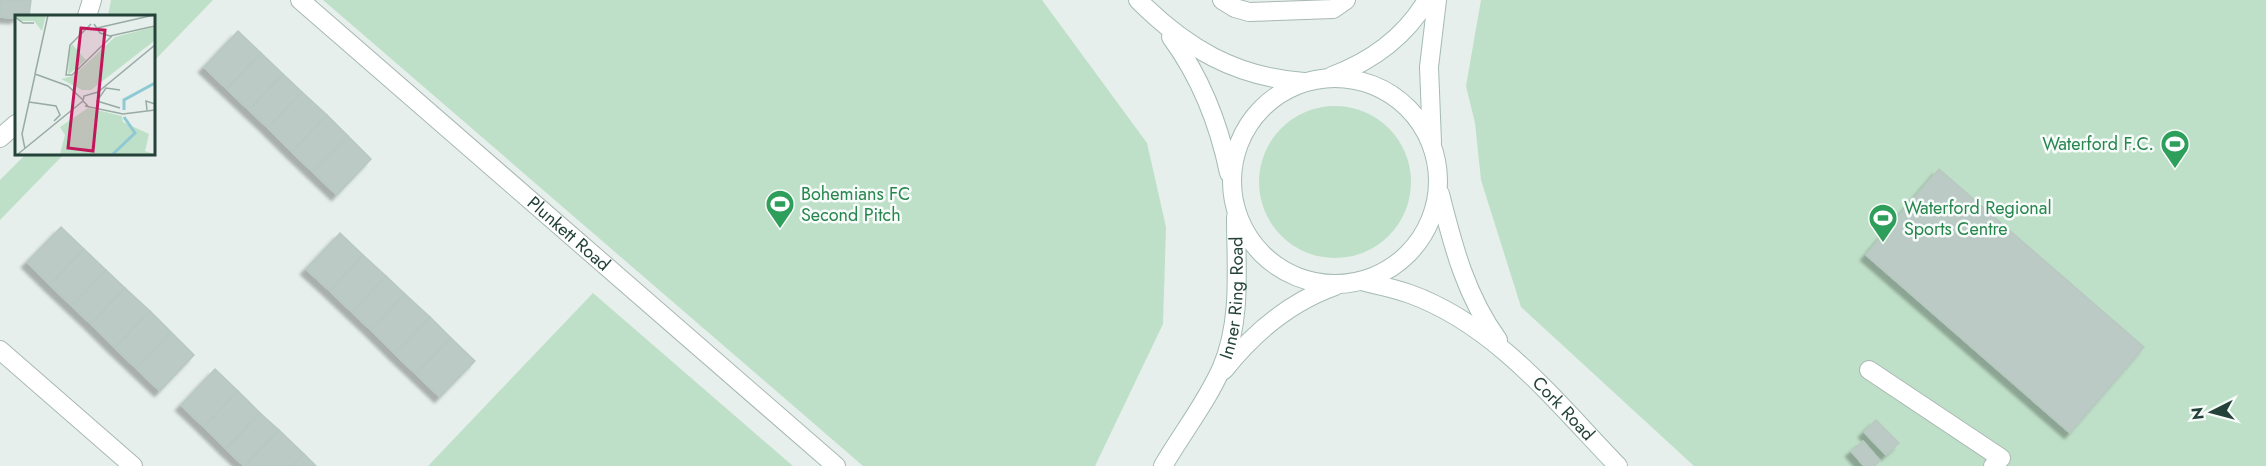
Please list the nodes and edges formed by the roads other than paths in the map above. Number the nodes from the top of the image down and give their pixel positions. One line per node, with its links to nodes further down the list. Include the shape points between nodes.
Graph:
1 (92, 0): 8 (main road)
2 (300, 0): 24 (main road, Plunkett Road)
3 (1138, 0): 9 (main road)
4 (1222, 0): 5 (main road, via 1249,12 1333,9)
5 (1346, 0)
6 (1427, 0): 10 (main road, via 1407,27 1382,50)
7 (1437, 0): 13 (main road, via 1429,67)
8 (87, 15)
9 (1157, 19): 10 (main road, via 1186,42 1231,66 1268,77); 15 (main road, via 1184,56 1209,105)
10 (1316, 81): 13 (main road, via 1360,81 1400,100 1427,135); 15 (main road, via 1295,86 1259,111 1238,147)
11 (15, 125): 12 (main road)
12 (0, 138)
13 (1433, 150): 14 (main road)
14 (1437, 183): 17 (main road, via 1430,221 1419,241 1388,270); 20 (main road, via 1466,281)
15 (1232, 188): 16 (main road)
16 (1236, 209): 18 (main road, via 1255,246 1270,261 1307,281); 22 (main road, Inner Ring Road, via 1235,312 1229,346)
17 (1359, 281): 18 (main road); 20 (main road, via 1426,301 1479,331)
18 (1340, 284): 22 (main road, Inner Ring Road, via 1285,311 1252,340)
19 (0, 350): 23 (main road)
20 (1508, 354): 26 (main road, Cork Road)
21 (1869, 370): 27 (main road, via 2001,458)
22 (1214, 383): 25 (main road, Inner Ring Road)
23 (133, 466)
24 (836, 466)
25 (1163, 466)
26 (1618, 466)
27 (1993, 466)

